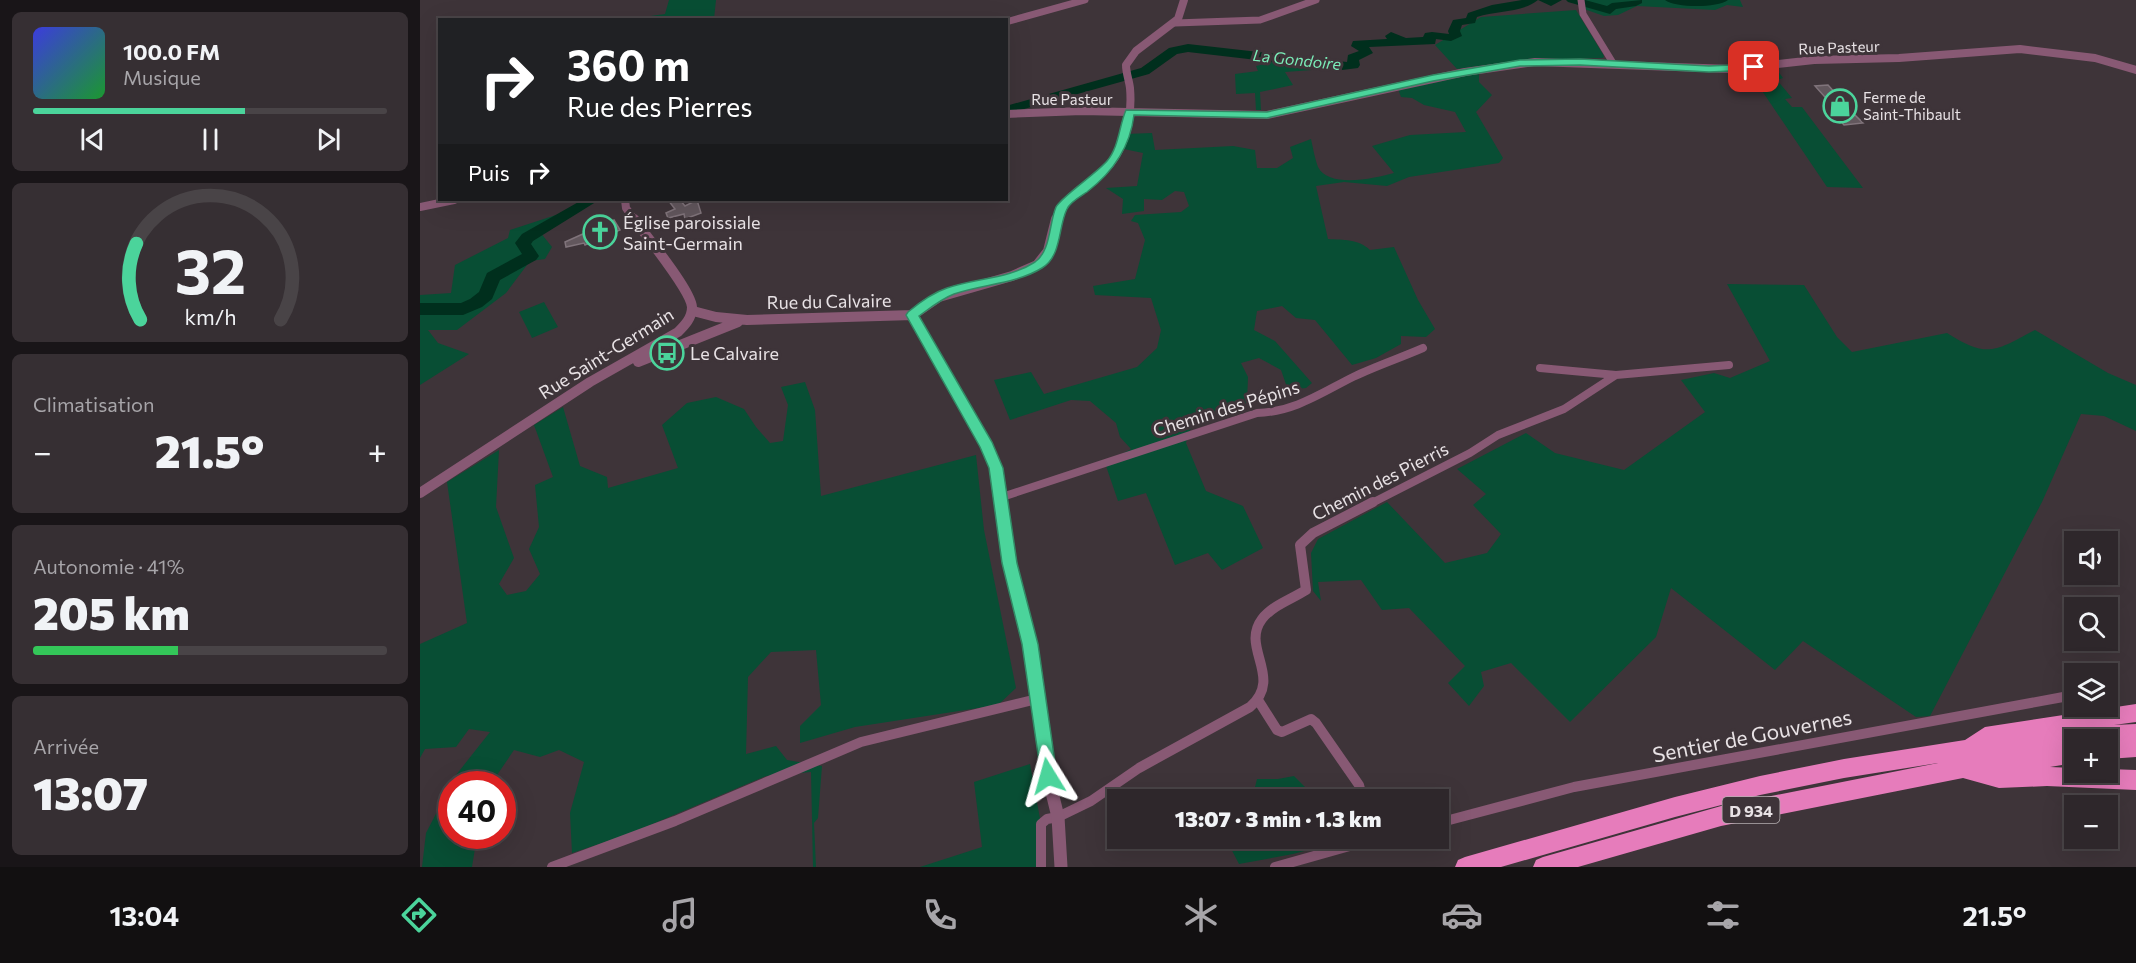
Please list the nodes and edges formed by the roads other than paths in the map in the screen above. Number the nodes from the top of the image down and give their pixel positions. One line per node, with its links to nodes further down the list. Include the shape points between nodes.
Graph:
1 (1085, 0): 4 (street)
2 (1184, 0): 7 (street)
3 (1316, 0): 7 (street, via 1260,20)
4 (1071, 2): 6 (street)
5 (1582, 2): 8 (street, via 1583,14)
6 (1008, 21)
7 (1175, 22): 10 (street, via 1125,64)
8 (1613, 63): 9 (street, Rue Pasteur, via 1731,69 1814,60 2020,49 2095,58); 10 (street, Rue Pasteur, via 1499,66 1267,115)
9 (2136, 70)
10 (1129, 112): 11 (street, Rue Pasteur); 16 (street, via 1127,130 1114,160 1062,206 1049,253 1040,264 951,291)
11 (1008, 114)
12 (449, 201): 14 (street)
13 (625, 201): 15 (street, Rue Saint-Germain, via 626,208 688,294)
14 (420, 207)
15 (693, 311): 17 (street, Rue du Calvaire); 21 (street, Rue Saint-Germain, via 678,332)
16 (912, 315): 17 (street, Rue du Calvaire); 24 (street, via 987,446 996,468)
17 (747, 320): 21 (street, Rue du Calvaire)
18 (1422, 348): 24 (street, Chemin des Pépins, via 1286,411 1257,413)
19 (1729, 365): 22 (street, Chemin des Pierris)
20 (1540, 368): 22 (street)
21 (608, 372): 23 (street, Rue Saint-Germain)
22 (1616, 375): 27 (street, Chemin des Pierris, via 1564,409 1498,435 1313,533 1300,545 1306,590 1260,620 1256,638 1264,687)
23 (420, 493)
24 (999, 498): 26 (street, via 1009,563 1030,644)
25 (2064, 697): 38 (street, Sentier de Gouvernes, via 1574,787)
26 (1037, 699): 37 (street); 40 (street, via 861,742 675,821)
27 (1258, 700): 36 (street, via 1282,732 1311,719 1316,723); 37 (street)
28 (2136, 713): 31 (highway, via 1985,736)
29 (2136, 733): 31 (highway, D 934)
30 (2136, 748): 32 (highway)
31 (1969, 749): 44 (highway, D 934, via 1801,777)
32 (2118, 749)
33 (2064, 755): 34 (highway, D 934)
34 (1963, 768): 35 (highway, via 2000,778); 45 (highway, D 934, via 1721,816)
35 (2136, 780)
36 (1360, 789)
37 (1058, 817): 41 (street, via 1041,824); 42 (street)
38 (1449, 820)
39 (1339, 849): 43 (street)
40 (552, 867)
41 (1041, 867)
42 (1061, 867)
43 (1275, 867)
44 (1465, 867)
45 (1543, 867)

